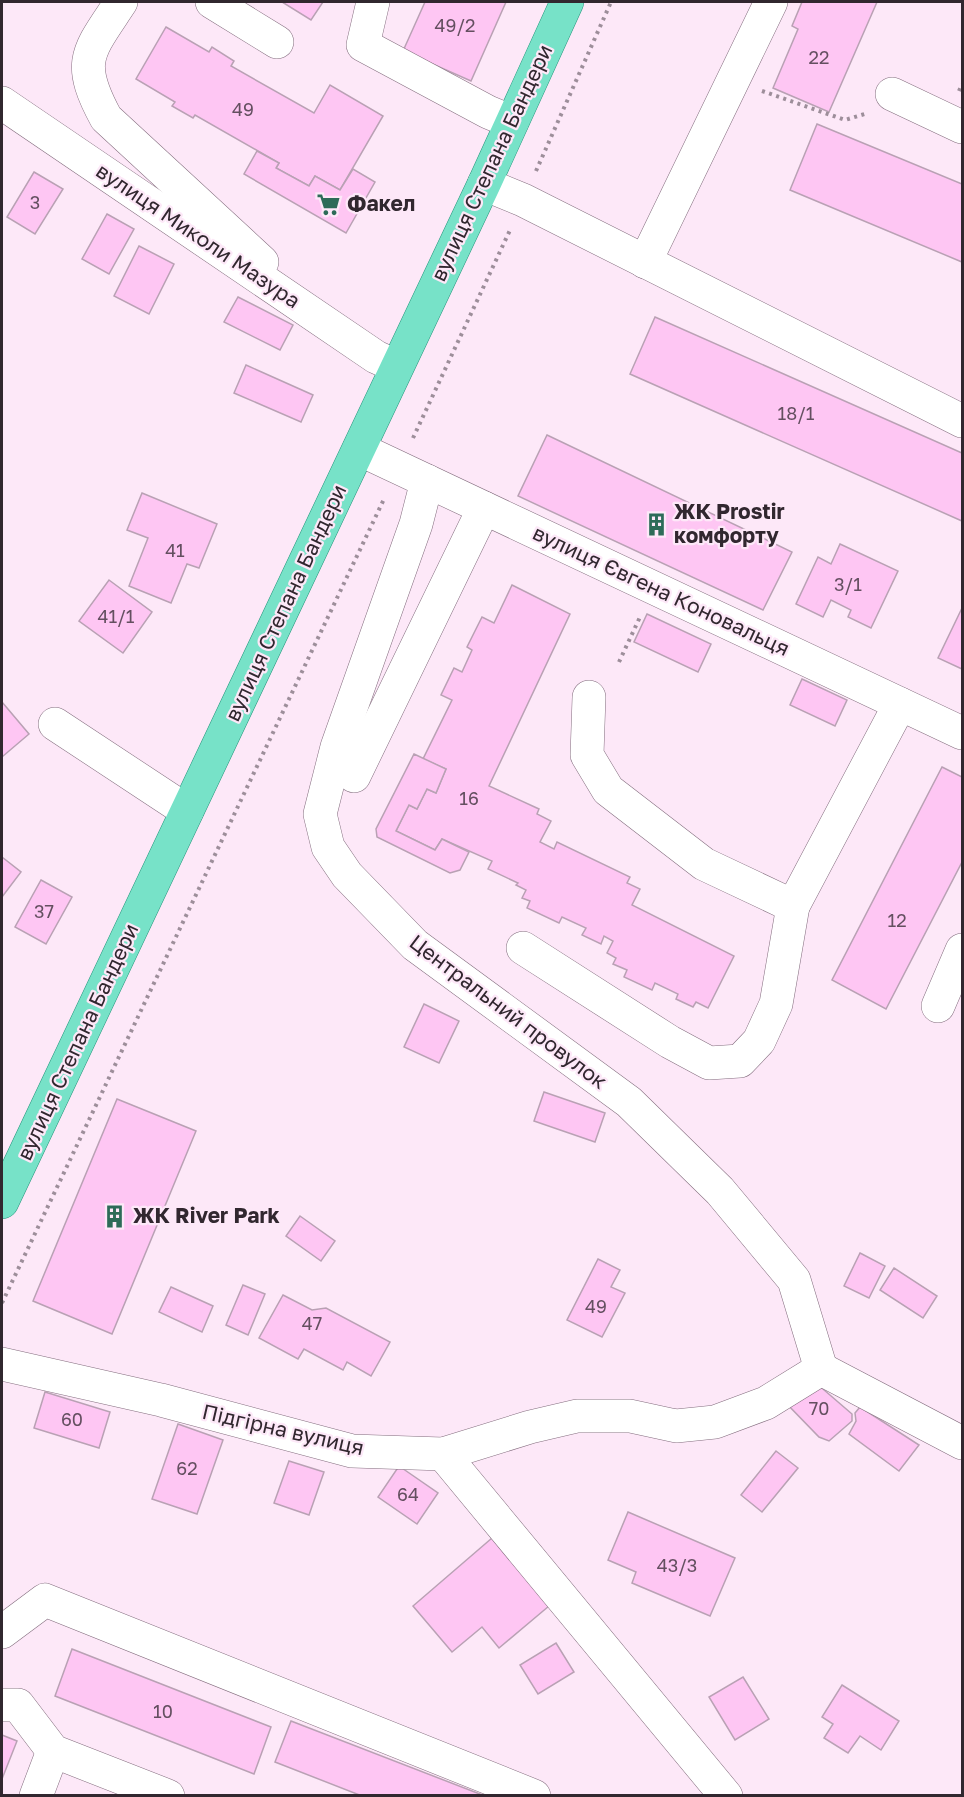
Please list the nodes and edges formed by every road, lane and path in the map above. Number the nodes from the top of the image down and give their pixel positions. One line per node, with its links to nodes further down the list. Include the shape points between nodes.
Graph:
1 (121, 2): 16 (street, via 93,44 87,69 91,91 106,118)
2 (212, 2): 7 (street)
3 (373, 2): 11 (street, via 363,45)
4 (567, 2): 11 (main road, вулиця Степана Бандери)
5 (611, 2): 14 (path)
6 (771, 2): 8 (street)
7 (278, 42)
8 (733, 80): 9 (path, via 845,120); 15 (street)
9 (900, 98): 12 (street)
10 (2, 103): 16 (street, вулиця Миколи Мазура, via 213,249)
11 (512, 122): 13 (main road, вулиця Степана Бандери)
12 (963, 127)
13 (484, 184): 14 (street); 17 (main road, вулиця Степана Бандери)
14 (523, 200): 15 (street); 20 (path, via 468,323)
15 (645, 262): 18 (street)
16 (327, 322): 17 (street, вулиця Миколи Мазура, via 376,357)
17 (396, 366): 19 (main road, вулиця Степана Бандери)
18 (963, 422)
19 (359, 449): 20 (street, вулиця Євгена Коновальця); 29 (main road, вулиця Степана Бандери)
20 (413, 474): 21 (street, вулиця Євгена Коновальця); 35 (path); 37 (street, Центральний провулок, via 416,524 337,747 320,814 328,847 347,875 415,945 629,1102 720,1191 794,1280)
21 (484, 508): 22 (street, вулиця Євгена Коновальця); 28 (street)
22 (654, 588): 23 (path); 25 (street, вулиця Євгена Коновальця)
23 (619, 662)
24 (589, 697): 30 (street, via 586,755 608,790 704,864)
25 (900, 704): 27 (street, вулиця Євгена Коновальця); 30 (street)
26 (55, 724): 29 (street)
27 (963, 733)
28 (354, 776)
29 (187, 811): 34 (main road, вулиця Степана Бандери)
30 (793, 906): 31 (street, via 776,1004 759,1041 740,1061 710,1063 700,1058)
31 (523, 948)
32 (963, 950): 33 (street)
33 (938, 1006)
34 (2, 1202)
35 (2, 1303)
36 (2, 1364): 39 (street, Підгірна вулиця, via 161,1400 352,1451)
37 (821, 1369): 38 (street); 39 (street, Підгірна вулиця, via 766,1403 715,1422 676,1425 630,1416 577,1416 530,1426)
38 (963, 1443)
39 (443, 1454): 46 (street)
40 (2, 1632): 45 (street, via 45,1600)
41 (2, 1705): 42 (street, via 18,1705)
42 (53, 1751): 43 (street); 44 (street)
43 (36, 1796)
44 (168, 1796)
45 (534, 1796)
46 (726, 1796)

